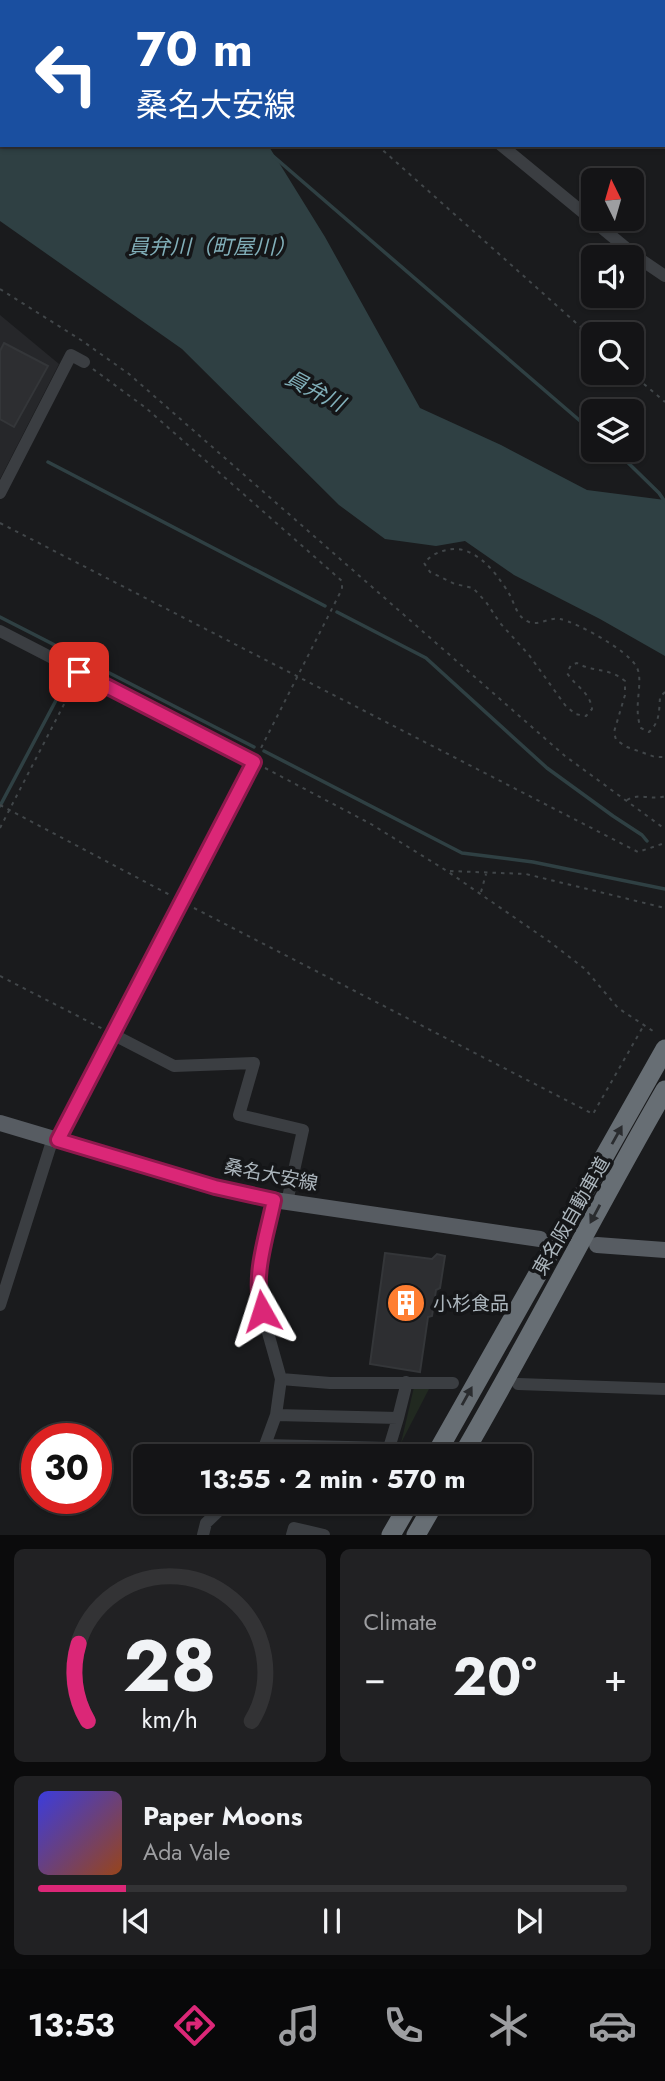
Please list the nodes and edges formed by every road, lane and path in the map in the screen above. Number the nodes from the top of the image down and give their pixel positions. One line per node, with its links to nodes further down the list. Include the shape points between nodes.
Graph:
1 (379, 147): 5 (path)
2 (503, 147): 3 (street)
3 (665, 276)
4 (0, 289): 18 (path, via 129,374 565,756)
5 (581, 327)
6 (84, 362): 9 (street, via 71,355); 13 (path, via 146,408 342,581)
7 (644, 384): 8 (path)
8 (665, 402)
9 (0, 493)
10 (0, 523): 13 (path)
11 (0, 631): 12 (street)
12 (80, 672): 16 (street); 20 (path)
13 (298, 677): 16 (path); 23 (path, via 638,852)
14 (665, 692): 15 (path, via 655,726 649,732 641,729 636,706 640,680 630,659 576,624 558,619 527,622 493,571 466,550 448,549 424,563 430,572 473,588 575,714 586,716 592,709 591,699 567,673 571,665 615,672 625,681 614,732 617,740 654,757)
15 (665, 757)
16 (254, 762): 24 (path, via 371,824); 27 (street)
17 (665, 796): 18 (path, via 633,796)
18 (626, 801): 22 (path)
19 (0, 805): 20 (path)
20 (8, 810): 21 (path); 27 (path)
21 (0, 828)
22 (665, 829)
23 (665, 843)
24 (447, 871): 25 (path); 26 (path)
25 (487, 873): 26 (path); 28 (path, via 526,874)
26 (480, 894): 30 (path, via 585,969 618,1008)
27 (182, 902): 30 (path, via 593,1114); 31 (street)
28 (665, 908)
29 (0, 976): 31 (path)
30 (644, 1024): 32 (path)
31 (114, 1035): 35 (street); 36 (street, via 174,1066 254,1063 239,1115 303,1130)
32 (661, 1041): 50 (highway, 東名阪自動車道, one-way to 32)
33 (665, 1090): 51 (highway, 東名阪自動車道, one-way to 51)
34 (0, 1123): 35 (main road, 桑名大安線)
35 (55, 1139): 36 (main road, 桑名大安線, via 215,1187); 40 (street)
36 (281, 1201): 37 (main road, 桑名大安線); 41 (street, via 258,1278 258,1297)
37 (540, 1239)
38 (597, 1245): 39 (main road)
39 (665, 1250)
40 (0, 1305)
41 (281, 1379): 42 (street); 46 (street)
42 (406, 1381): 43 (street); 47 (street)
43 (453, 1383)
44 (518, 1384): 45 (street)
45 (665, 1389)
46 (276, 1415): 47 (street); 48 (street)
47 (398, 1418): 49 (street)
48 (265, 1444)
49 (390, 1444)
50 (442, 1444)
51 (469, 1444)
52 (215, 1514): 55 (street, via 206,1523)
53 (403, 1514): 58 (highway)
54 (428, 1514): 59 (highway)
55 (203, 1535)
56 (292, 1535): 57 (street, via 294,1528)
57 (324, 1535)
58 (391, 1535)
59 (416, 1535)

